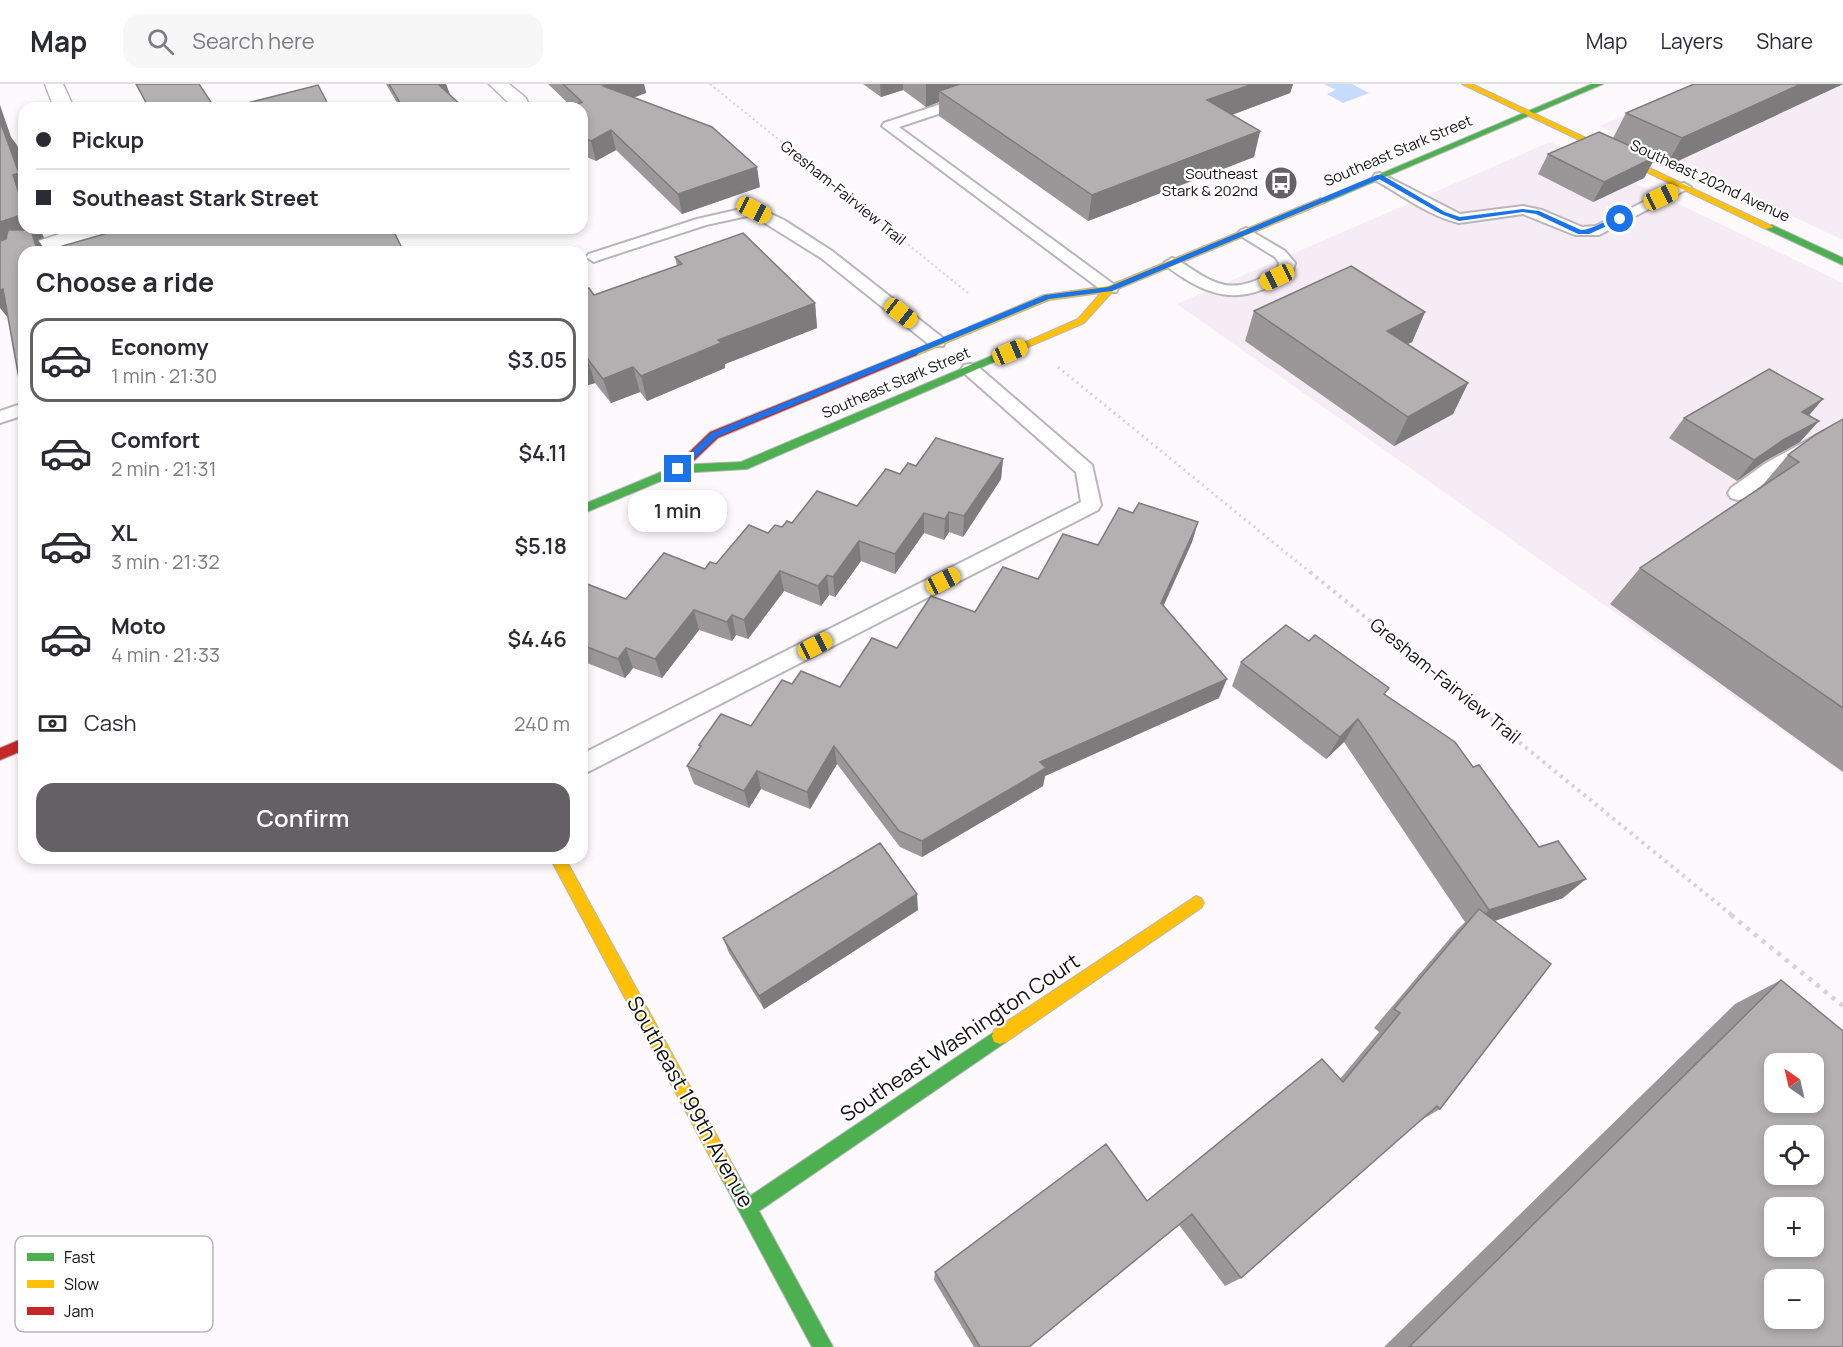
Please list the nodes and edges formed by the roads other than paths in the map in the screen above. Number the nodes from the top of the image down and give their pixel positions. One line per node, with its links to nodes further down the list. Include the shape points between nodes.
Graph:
1 (54, 84): 6 (street)
2 (498, 84): 7 (street)
3 (1014, 84): 17 (lane, via 889,126)
4 (1466, 84): 8 (main road, Southeast 202nd Avenue)
5 (1599, 84): 8 (main road, Southeast Stark Street)
6 (62, 102)
7 (519, 102)
8 (1529, 114): 9 (main road, Southeast Stark Street); 10 (main road, Southeast 202nd Avenue)
9 (1380, 177): 10 (lane, via 1459,219 1523,210 1580,232 1599,230); 11 (main road, Southeast Stark Street)
10 (1684, 187): 15 (main road, Southeast 202nd Avenue)
11 (1246, 232): 16 (main road, Southeast Stark Street); 16 (lane, via 1280,254 1287,263 1286,271 1246,290 1216,290)
12 (82, 234): 13 (street)
13 (47, 246)
14 (594, 257): 18 (lane, via 702,222 754,210 829,256)
15 (1843, 262)
16 (1172, 263): 17 (main road, Southeast Stark Street)
17 (1110, 289): 18 (main road, Southeast Stark Street, via 1047,297); 19 (main road, Southeast Stark Street, via 1081,321)
18 (938, 342): 23 (main road, Southeast Stark Street, via 714,435)
19 (970, 369): 23 (main road, Southeast Stark Street, via 743,466); 28 (lane, via 1085,470 1091,505)
20 (18, 411): 21 (lane)
21 (0, 417)
22 (1843, 427): 24 (lane, via 1773,467)
23 (678, 469): 25 (main road, Southeast Stark Street)
24 (1738, 493)
25 (588, 507)
26 (18, 746): 27 (main road)
27 (0, 753)
28 (588, 762)
29 (559, 864): 31 (main road, Southeast 199th Avenue)
30 (1196, 903): 31 (main road, Southeast Washington Court)
31 (748, 1208): 32 (main road, Southeast 199th Avenue)
32 (823, 1347)

